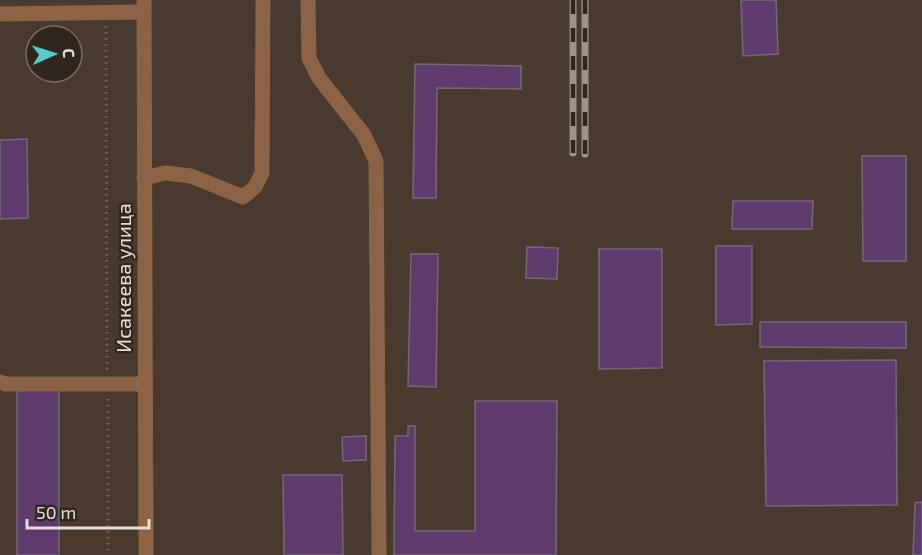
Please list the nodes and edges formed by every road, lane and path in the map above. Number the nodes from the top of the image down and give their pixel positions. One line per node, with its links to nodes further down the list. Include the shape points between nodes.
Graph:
1 (263, 0): 6 (street, via 262,173 255,187 243,197 191,177 165,174)
2 (308, 0): 13 (street, via 309,58 319,78 364,135 376,161)
3 (144, 6): 4 (street); 6 (street, Исакеева улица)
4 (0, 14)
5 (106, 26): 7 (path)
6 (144, 178): 9 (street, Исакеева улица)
7 (107, 376)
8 (0, 382): 9 (street)
9 (146, 384): 12 (street, Исакеева улица)
10 (108, 399): 11 (path)
11 (108, 555)
12 (146, 555)
13 (379, 555)

